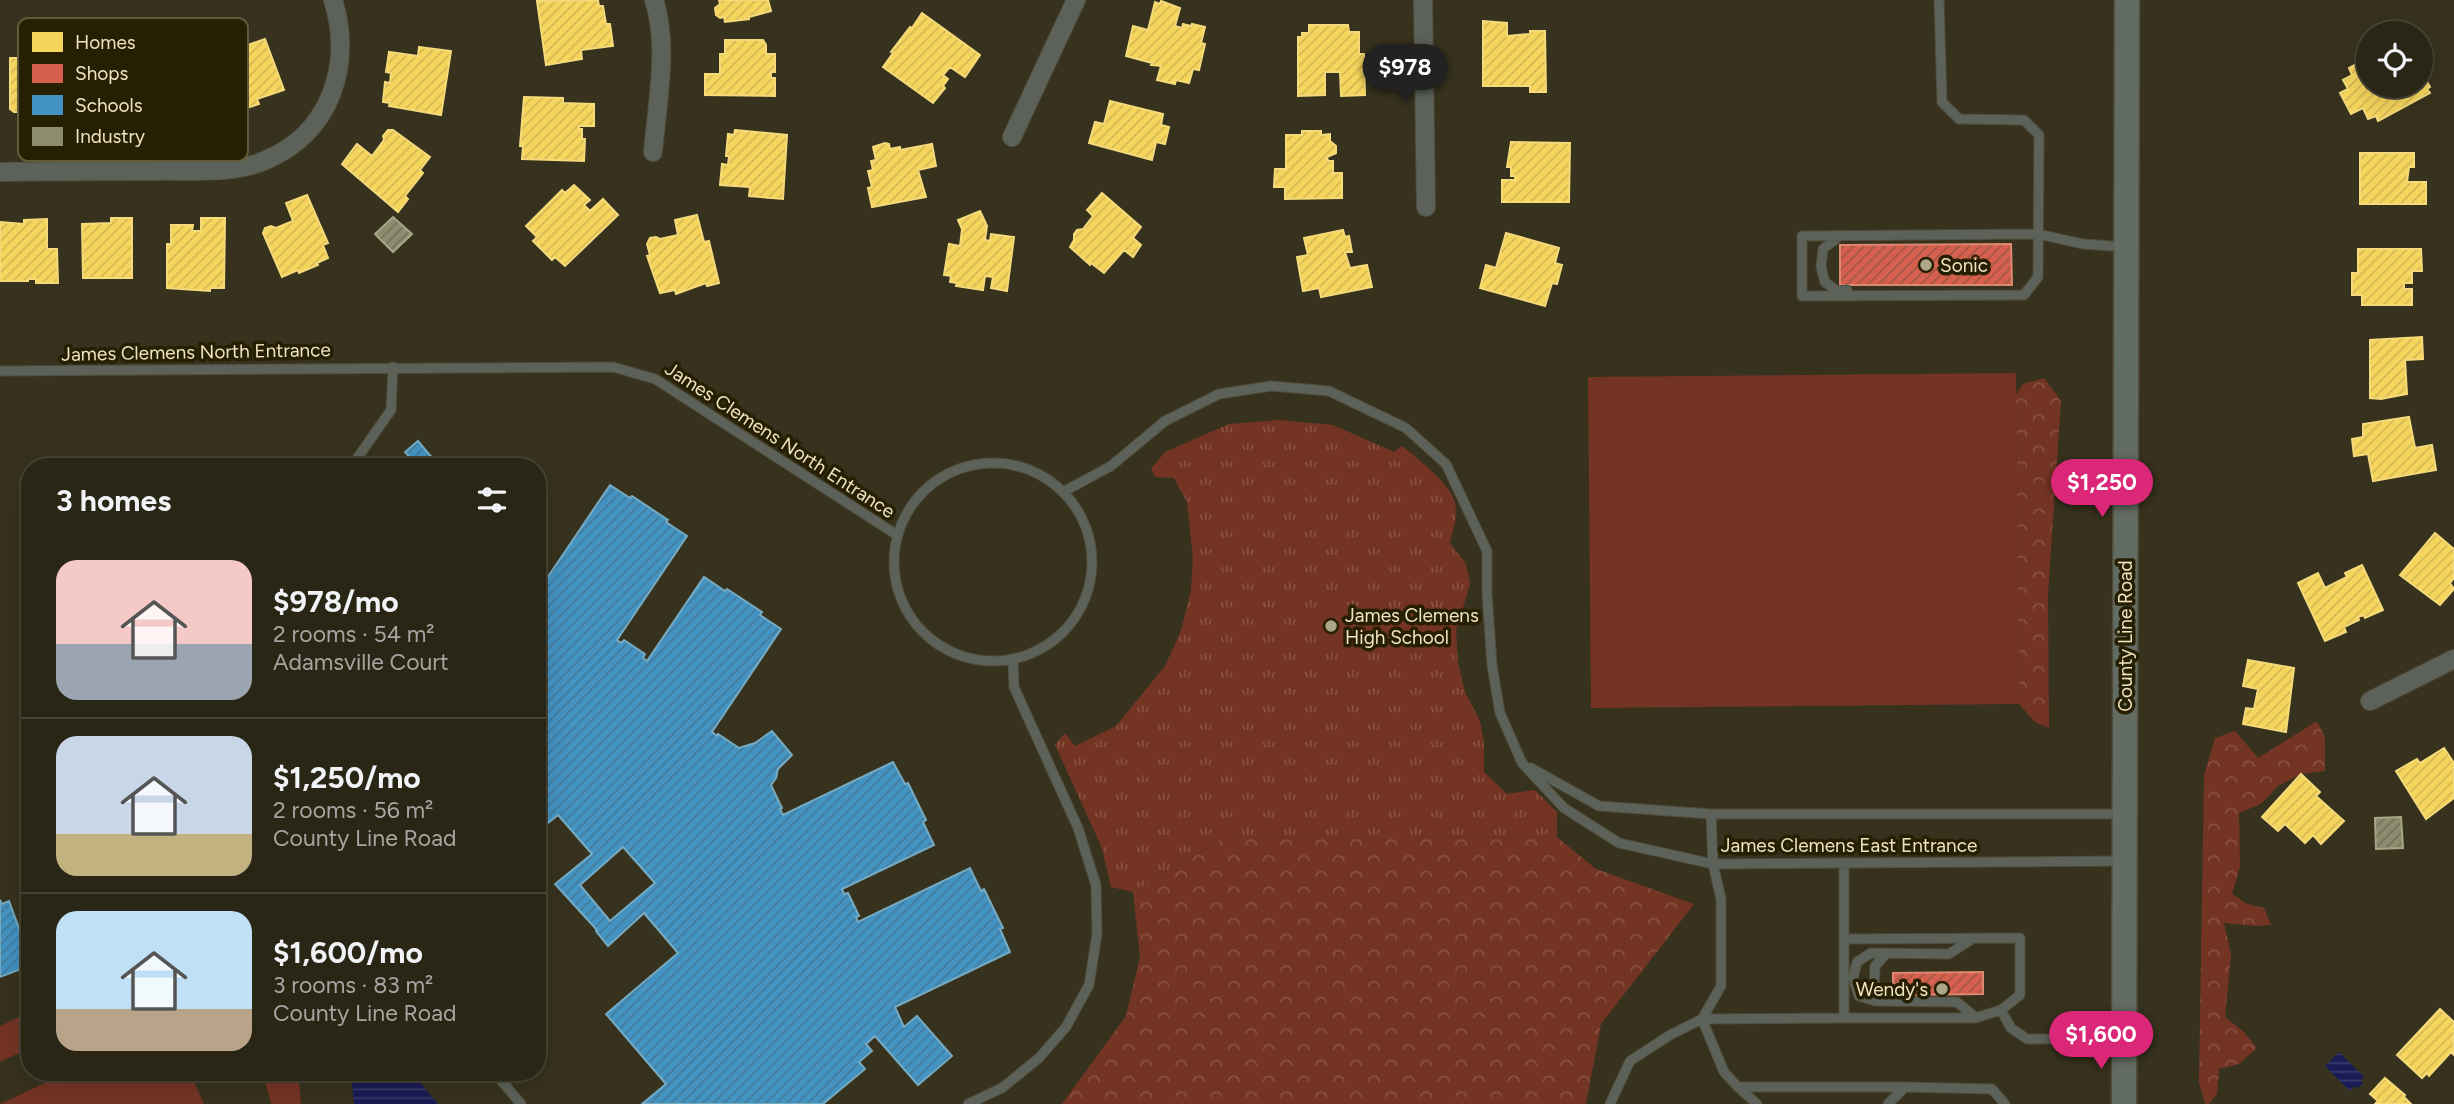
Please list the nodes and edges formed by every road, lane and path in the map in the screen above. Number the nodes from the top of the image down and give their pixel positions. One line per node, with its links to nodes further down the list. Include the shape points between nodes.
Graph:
1 (333, 0): 9 (street, via 342,45 329,102 303,138 266,161 227,170)
2 (654, 0): 8 (street, via 661,43)
3 (1076, 0): 7 (street)
4 (1423, 0): 10 (street)
5 (1939, 0): 11 (lane, via 1942,102 1959,119 2024,120 2039,135)
6 (2127, 0): 13 (main road, County Line Road)
7 (1012, 137)
8 (653, 152)
9 (0, 172)
10 (1426, 207)
11 (2038, 234): 12 (lane); 13 (lane); 14 (lane, via 2038,278 2024,295)
12 (1842, 235): 14 (lane, via 1823,249 1821,267 1825,282 1837,291 1908,289); 14 (lane, via 1801,236 1802,296)
13 (2127, 247): 25 (main road, County Line Road)
14 (1930, 295)
15 (393, 367): 16 (lane, James Clemens North Entrance); 17 (lane, via 391,410); 19 (lane, James Clemens North Entrance, via 613,367 655,379)
16 (0, 371)
17 (357, 458)
18 (1063, 492): 19 (lane, via 1034,472 1001,463 967,466 928,488 912,504); 21 (lane, via 1081,516 1091,545 1086,595 1066,630 1041,649); 23 (lane, James Clemens East Entrance, via 1111,466 1165,421 1219,394 1271,386 1329,391 1406,428 1446,464 1487,551 1492,665 1500,713)
19 (897, 535): 21 (lane, via 893,569 901,601 919,630 947,650 979,661)
20 (2454, 659): 22 (street)
21 (1013, 660): 42 (lane, via 1014,687 1078,828 1096,885 1097,934 1089,985 1066,1027 1039,1058 1002,1088)
22 (2370, 701)
23 (1522, 763): 24 (lane, James Clemens East Entrance, via 1599,806); 28 (lane, James Clemens East Entrance, via 1564,808 1619,844)
24 (1711, 814): 25 (lane, James Clemens East Entrance); 28 (lane)
25 (2124, 814): 26 (main road, County Line Road)
26 (2124, 861): 27 (lane, James Clemens East Entrance); 37 (main road, County Line Road)
27 (1844, 863): 28 (lane, James Clemens East Entrance); 30 (lane)
28 (1713, 864): 36 (lane, via 1721,899 1721,986)
29 (1973, 938): 30 (lane); 31 (lane, via 1949,954); 33 (lane, via 2020,938 2020,995)
30 (1844, 939): 34 (lane)
31 (1887, 953): 32 (lane, via 1875,966 1874,989); 32 (lane, via 1871,953 1857,962 1853,978 1859,996)
32 (1884, 1001): 35 (lane, via 1957,1002)
33 (2001, 1010): 35 (lane); 37 (lane, via 2011,1028 2027,1039)
34 (1844, 1018): 35 (lane); 36 (lane)
35 (1975, 1018)
36 (1702, 1019): 39 (lane, via 1724,1072); 43 (lane, via 1630,1061)
37 (2124, 1039): 47 (main road, County Line Road)
38 (502, 1081): 41 (lane)
39 (1738, 1087): 40 (lane); 44 (lane)
40 (1905, 1087): 45 (lane); 46 (lane, via 1992,1089)
41 (521, 1104)
42 (968, 1104)
43 (1610, 1104)
44 (1757, 1104)
45 (1888, 1104)
46 (2005, 1104)
47 (2124, 1104)

